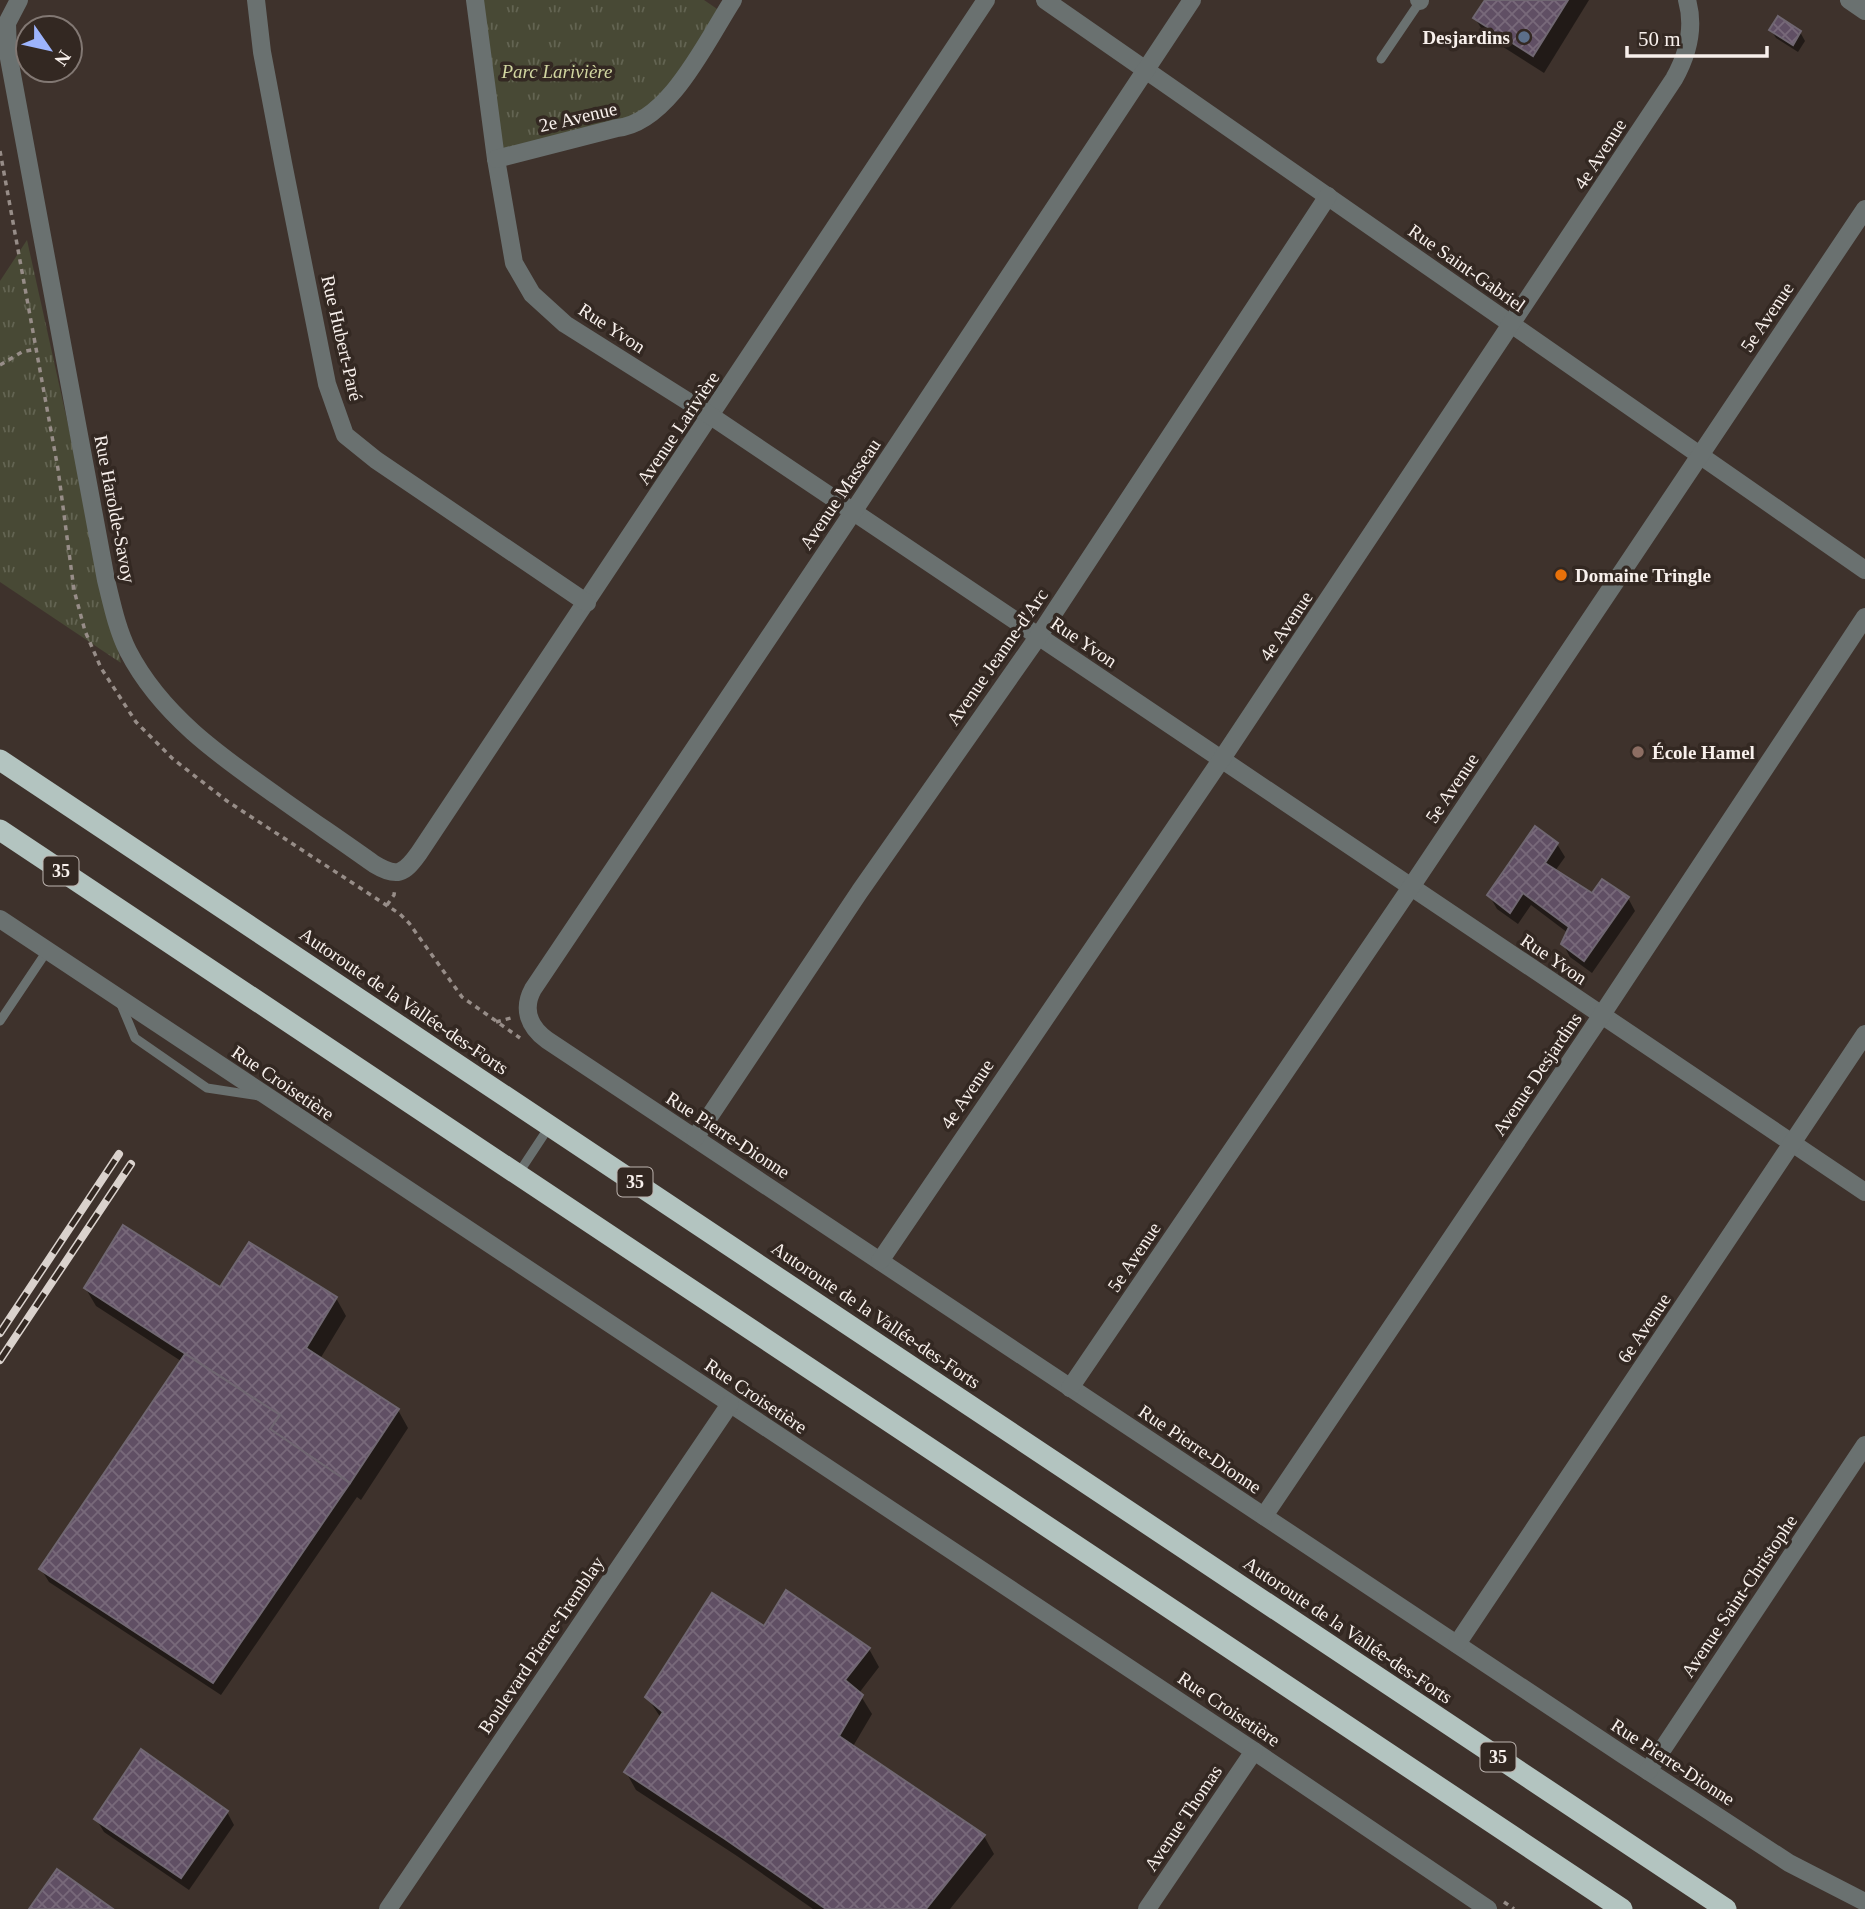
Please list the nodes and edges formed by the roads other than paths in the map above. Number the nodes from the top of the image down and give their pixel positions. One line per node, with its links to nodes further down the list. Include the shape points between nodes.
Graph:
1 (19, 0): 28 (street, Rue Harolde-Savoy, via 7,23 8,54 103,566 128,650 157,696 196,736 374,864)
2 (256, 0): 22 (street, Rue Hubert-Paré, via 327,384 345,435)
3 (475, 0): 14 (street, Rue Yvon)
4 (733, 0): 14 (street, 2e Avenue, via 681,82 652,114 631,127)
5 (986, 0): 18 (street, Avenue Larivière)
6 (1045, 0): 13 (street, Rue Saint-Gabriel)
7 (1192, 0): 13 (street, Avenue Masseau)
8 (1420, 0): 12 (lane)
9 (1687, 0): 17 (street, 4e Avenue, via 1690,37 1685,60)
10 (1849, 0): 11 (street)
11 (1865, 11)
12 (1381, 59)
13 (1146, 70): 15 (street, Rue Saint-Gabriel); 20 (street, Avenue Masseau)
14 (496, 159): 18 (street, Rue Yvon, via 514,263 532,294 565,324)
15 (1328, 197): 17 (street, Rue Saint-Gabriel); 24 (street, Avenue Jeanne-d'Arc)
16 (1865, 209): 19 (street, 5e Avenue)
17 (1512, 325): 19 (street, Rue Saint-Gabriel); 26 (street, 4e Avenue)
18 (711, 416): 20 (street, Rue Yvon); 22 (street, Avenue Larivière)
19 (1700, 455): 21 (street, Rue Saint-Gabriel); 29 (street, 5e Avenue)
20 (853, 512): 24 (street, Rue Yvon); 33 (street, Avenue Masseau)
21 (1865, 570)
22 (587, 603): 28 (street, Avenue Larivière, via 419,853)
23 (1865, 617): 35 (street, Avenue Desjardins)
24 (1038, 637): 26 (street, Rue Yvon); 39 (street, Avenue Jeanne-d'Arc)
25 (0, 760): 38 (highway, Autoroute de la Vallée-des-Forts / 35)
26 (1221, 760): 29 (street, Rue Yvon); 43 (street, 4e Avenue)
27 (0, 830): 41 (highway, 35)
28 (398, 873)
29 (1410, 887): 35 (street, Rue Yvon); 44 (street, 5e Avenue)
30 (0, 919): 31 (street, Rue Croisetière)
31 (47, 951): 32 (street, Rue Croisetière); 34 (lane)
32 (118, 998): 37 (street, Rue Croisetière); 37 (lane, via 135,1038 207,1088)
33 (519, 1015): 39 (street, Rue Pierre-Dionne, via 538,1034)
34 (1, 1016)
35 (1601, 1016): 40 (street, Rue Yvon); 47 (street, Avenue Desjardins)
36 (1865, 1034): 40 (street, 6e Avenue)
37 (267, 1097): 45 (street, Rue Croisetière)
38 (550, 1126): 41 (lane); 56 (highway, Autoroute de la Vallée-des-Forts / 35)
39 (695, 1138): 43 (street, Rue Pierre-Dionne)
40 (1792, 1144): 42 (street, Rue Yvon); 48 (street, 6e Avenue)
41 (518, 1174): 55 (highway, 35)
42 (1865, 1192)
43 (880, 1261): 44 (street, Rue Pierre-Dionne)
44 (1070, 1388): 47 (street, Rue Pierre-Dionne)
45 (730, 1404): 49 (street, Rue Croisetière); 52 (street, Boulevard Pierre-Tremblay)
46 (1865, 1446): 50 (street, Avenue Saint-Christophe)
47 (1264, 1516): 48 (street, Rue Pierre-Dionne)
48 (1457, 1644): 50 (street, Rue Pierre-Dionne)
49 (1254, 1751): 53 (street, Avenue Thomas); 54 (street, Rue Croisetière)
50 (1648, 1771): 51 (street, Rue Pierre-Dionne, via 1789,1863)
51 (1865, 1902)
52 (388, 1909)
53 (1147, 1909)
54 (1488, 1909)
55 (1622, 1909)
56 (1726, 1909)

